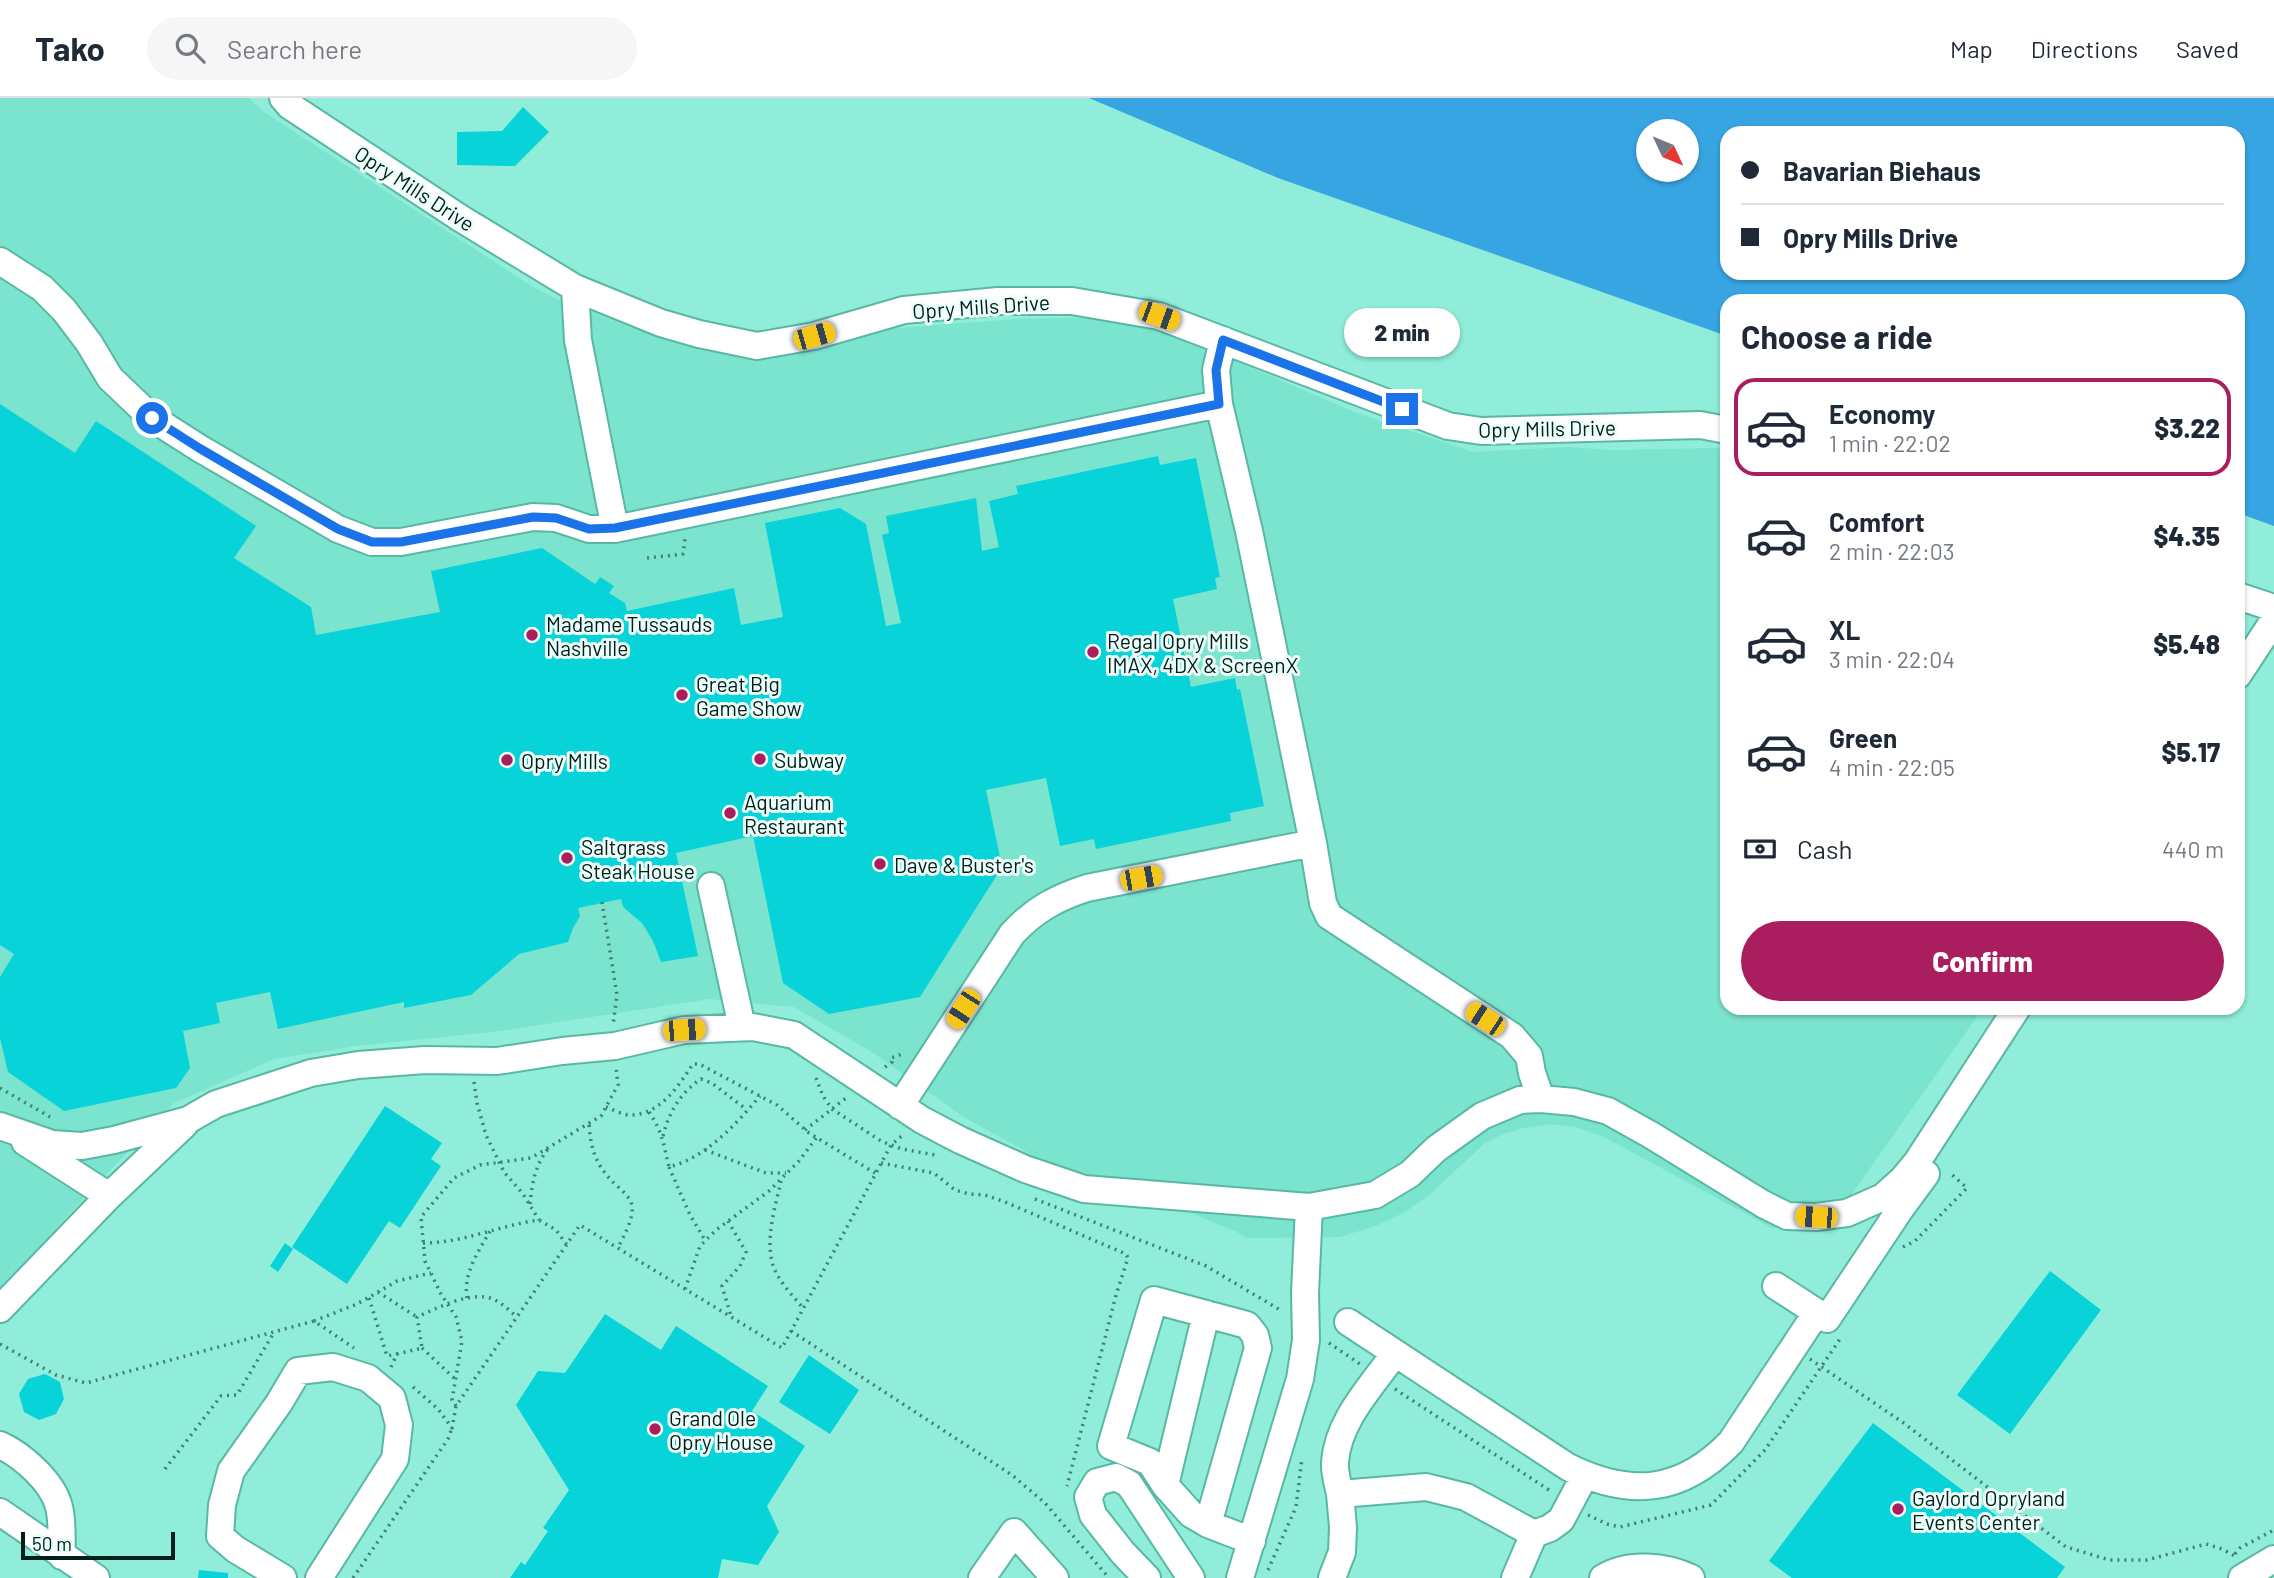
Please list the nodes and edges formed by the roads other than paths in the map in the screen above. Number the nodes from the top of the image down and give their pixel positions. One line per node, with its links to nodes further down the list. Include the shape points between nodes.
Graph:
1 (283, 98): 3 (lane, Opry Mills Drive, via 460,218)
2 (0, 261): 7 (lane, via 42,288 64,310 110,378 152,418 338,529 372,542 401,542 533,517 556,518 589,529)
3 (575, 288): 4 (lane, Opry Mills Drive, via 661,323 757,346 814,336 904,310 1039,300 1159,316); 7 (lane, via 580,353)
4 (1223, 340): 5 (lane, via 1216,370); 6 (lane, Opry Mills Drive, via 1448,426 1481,431 1700,425)
5 (1219, 404): 7 (lane); 12 (lane)
6 (1720, 429)
7 (615, 528)
8 (2245, 598): 9 (lane)
9 (2274, 608)
10 (2274, 620): 11 (lane)
11 (2245, 664)
12 (1313, 843): 16 (lane, via 1329,916 1512,1036 1529,1056); 17 (lane, via 1087,888 1045,905 1012,934)
13 (711, 886): 15 (lane)
14 (2013, 1015): 20 (lane)
15 (742, 1027): 17 (lane, via 794,1035); 18 (lane, via 684,1030 615,1046 497,1060 358,1065 311,1073 216,1104)
16 (1541, 1099): 20 (lane, via 1608,1111 1787,1216 1833,1216 1865,1206); 22 (lane, via 1520,1100 1482,1116 1410,1174 1375,1195)
17 (911, 1113): 22 (lane, via 1025,1169 1084,1189)
18 (188, 1120): 19 (lane, via 82,1146 52,1144); 21 (lane)
19 (0, 1126): 21 (lane)
20 (1927, 1161): 26 (lane)
21 (108, 1196): 24 (lane)
22 (1309, 1207): 36 (lane, via 1306,1340 1300,1379)
23 (1776, 1286): 26 (lane)
24 (0, 1308)
25 (1206, 1314): 31 (lane); 31 (lane, via 1154,1300 1111,1446 1150,1462); 34 (lane, via 1247,1325 1258,1348)
26 (1830, 1321): 30 (lane, via 1793,1348 1731,1442 1698,1471 1664,1483 1628,1488)
27 (1349, 1322): 28 (lane)
28 (1395, 1353): 30 (lane); 32 (lane, via 1338,1440 1334,1465)
29 (0, 1445): 37 (lane, via 43,1477 59,1505)
30 (1585, 1475): 35 (lane, via 1561,1520)
31 (1165, 1485): 34 (lane, via 1191,1514)
32 (1340, 1494): 35 (lane, via 1426,1487 1466,1497); 49 (lane, via 1342,1552)
33 (0, 1512): 37 (lane)
34 (1208, 1524): 36 (lane)
35 (1534, 1534): 50 (lane)
36 (1252, 1541): 48 (lane)
37 (62, 1556): 41 (lane)
38 (2274, 1559): 39 (lane)
39 (2241, 1569)
40 (1622, 1576): 51 (lane, via 1643,1567 1673,1569)
41 (96, 1578)
42 (283, 1578): 43 (lane, via 220,1536 222,1505 231,1471 298,1371 333,1367 368,1378 392,1398 399,1425 395,1459)
43 (319, 1578)
44 (982, 1578): 45 (lane, via 1014,1532)
45 (1055, 1578)
46 (1147, 1578): 47 (lane, via 1093,1515 1088,1497 1097,1482 1116,1478 1129,1484)
47 (1191, 1578)
48 (1240, 1578)
49 (1332, 1578)
50 (1515, 1578)
51 (1691, 1578)

